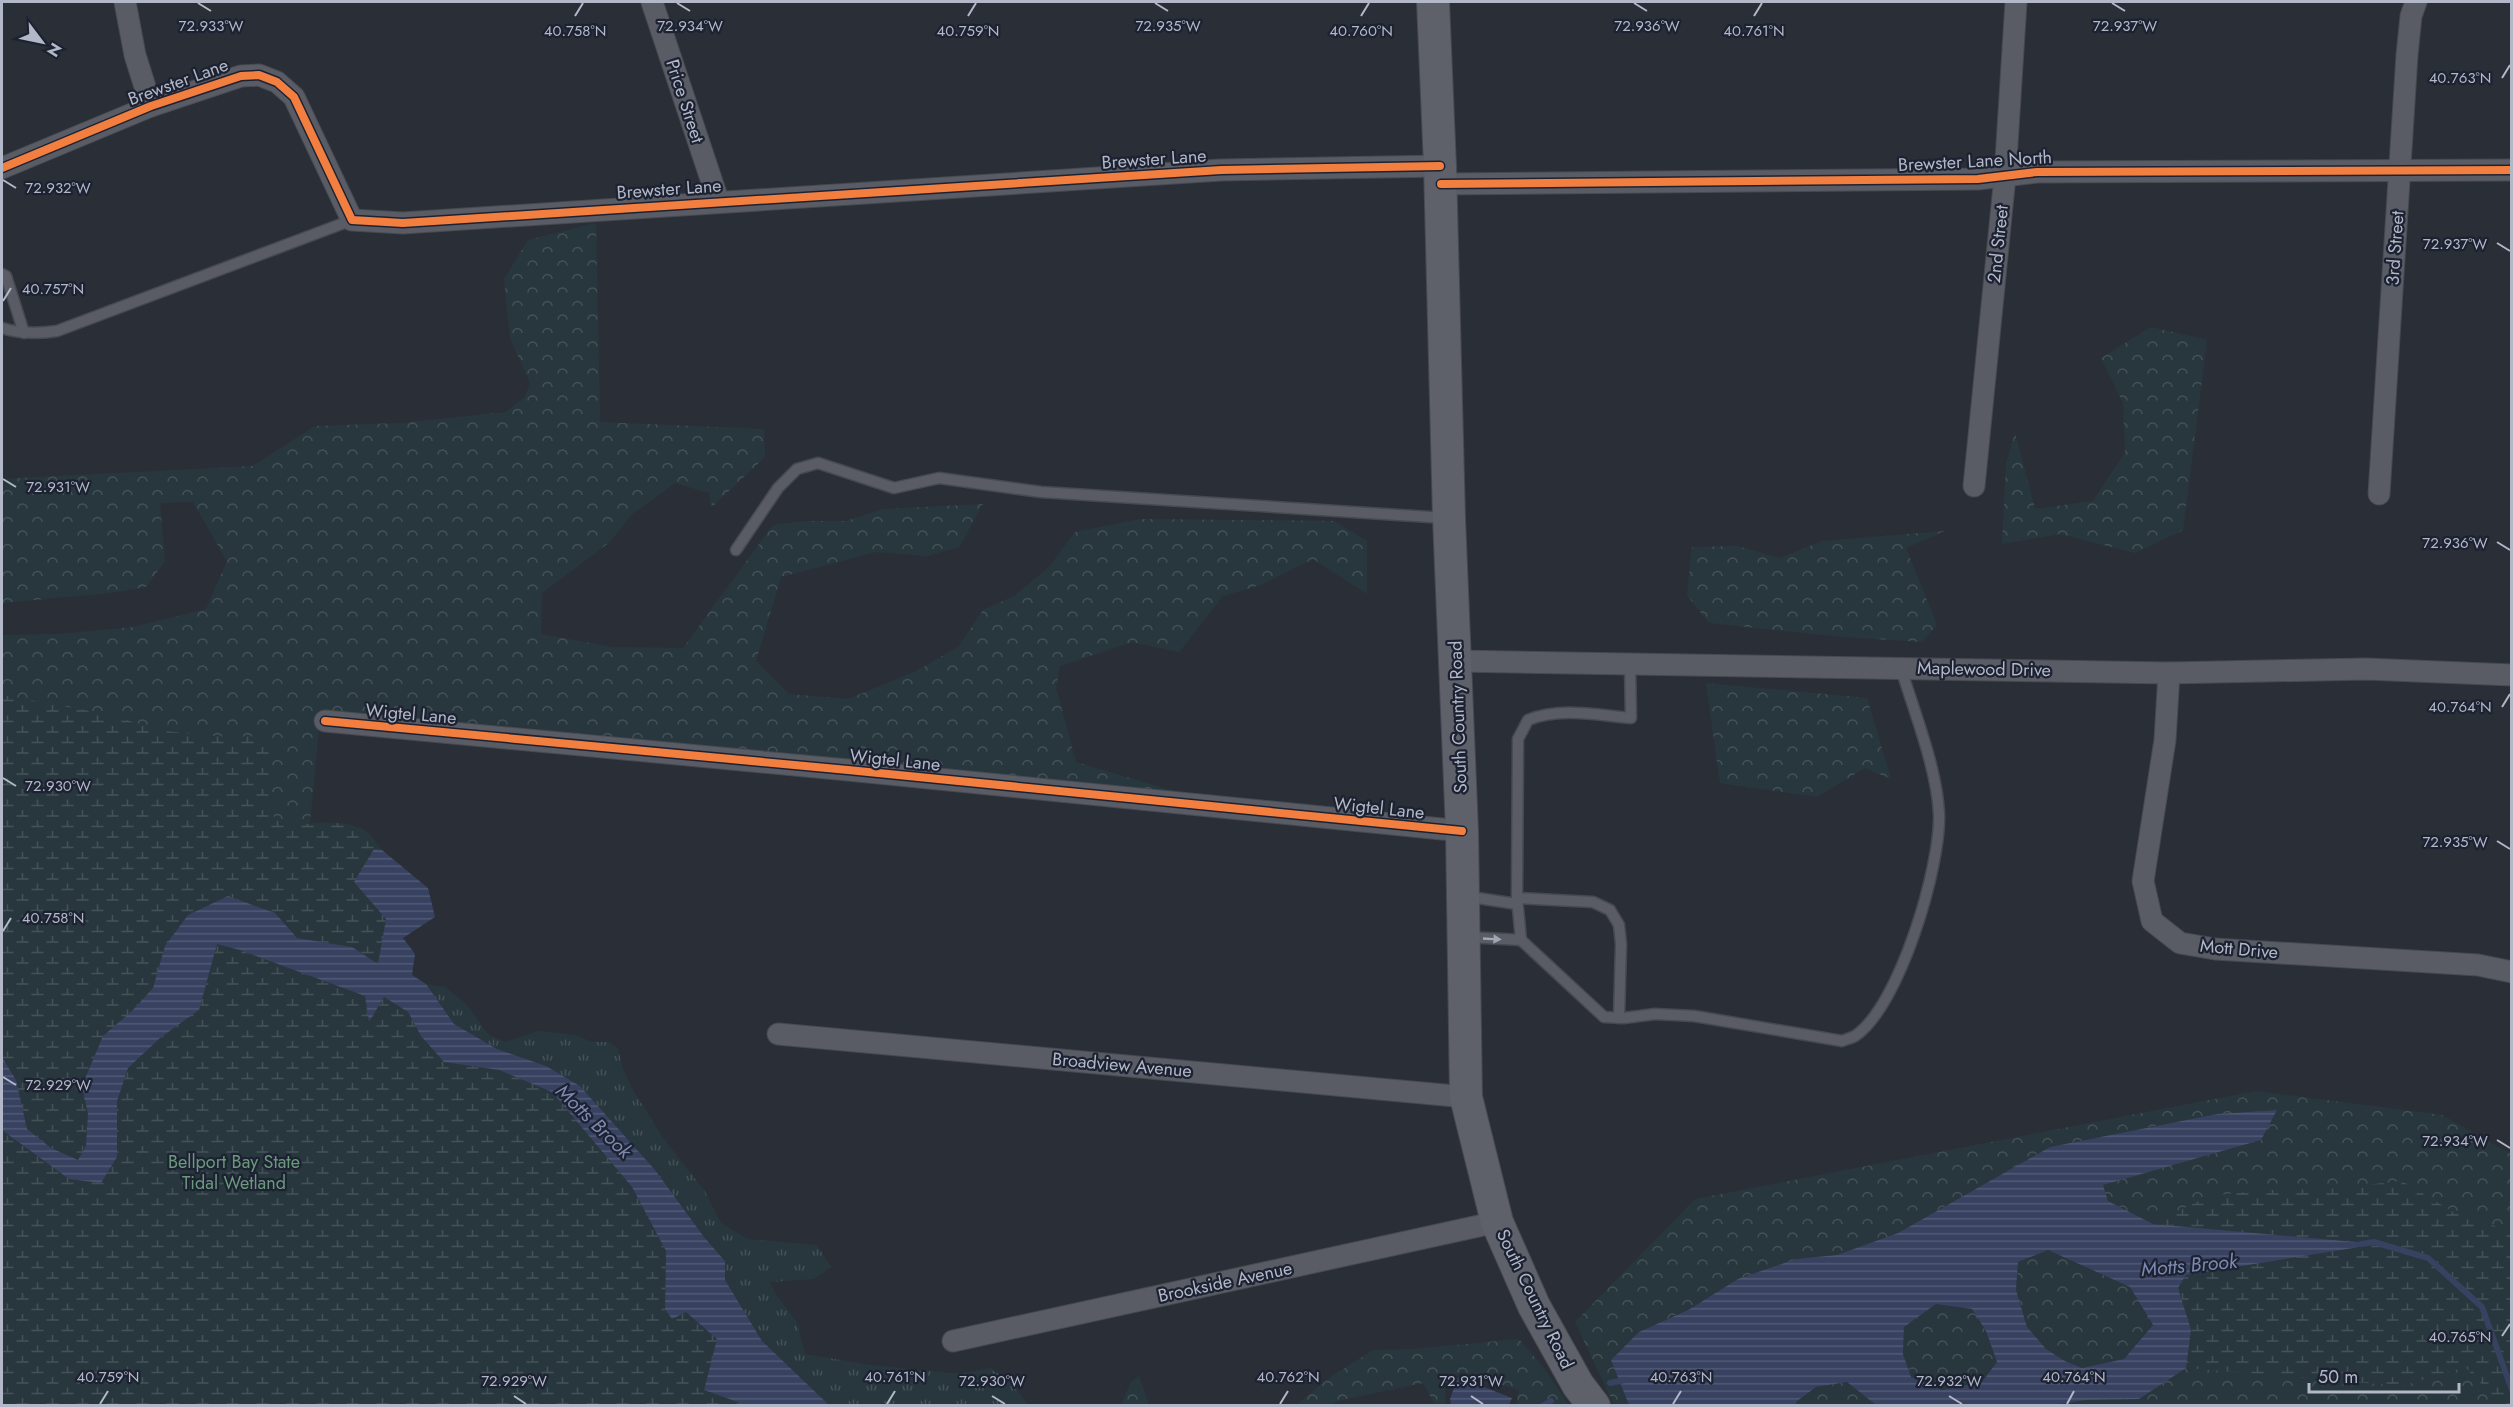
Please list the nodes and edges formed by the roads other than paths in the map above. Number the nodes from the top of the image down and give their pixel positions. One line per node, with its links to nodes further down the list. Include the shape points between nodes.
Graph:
1 (125, 2): 6 (street, via 135,55)
2 (652, 2): 12 (street, Price Street)
3 (1433, 2): 10 (main road, South Country Road)
4 (2016, 2): 11 (street, 2nd Street)
5 (2416, 2): 9 (street, 3rd Street, via 2407,55)
6 (152, 106): 7 (street, Brewster Lane); 13 (street, Brewster Lane, via 241,76 259,75 278,82 294,97)
7 (2, 168)
8 (2511, 170): 9 (street, Brewster Lane North)
9 (2400, 171): 11 (street, Brewster Lane North, via 2037,172); 18 (street, 3rd Street)
10 (1440, 175): 11 (street, Brewster Lane North, via 1978,179); 12 (street, Brewster Lane, via 1221,170); 19 (main road, South Country Road)
11 (2005, 176): 17 (street, 2nd Street)
12 (718, 201): 13 (street, Brewster Lane, via 403,223)
13 (352, 220): 16 (lane, via 87,322 40,334)
14 (2, 274): 16 (lane, via 6,276)
15 (2, 328): 16 (lane)
16 (24, 333)
17 (1974, 486)
18 (2379, 495)
19 (1449, 518): 20 (lane, via 1041,492 939,478 894,488 818,463 797,469 777,488); 21 (main road, South Country Road)
20 (736, 550)
21 (1456, 661): 22 (street, Maplewood Drive); 27 (main road, South Country Road)
22 (1630, 664): 23 (street, Maplewood Drive); 29 (lane, via 1631,718 1543,714 1528,720 1518,739)
23 (1901, 668): 24 (street, Maplewood Drive); 33 (lane, via 1929,762 1939,813 1935,864 1918,919 1890,992 1874,1016 1855,1036 1842,1041 1694,1016 1655,1014)
24 (2169, 673): 25 (street, Maplewood Drive, via 2366,669); 32 (street, Mott Drive, via 2165,740 2143,881 2152,921 2180,943 2215,949 2478,965)
25 (2511, 675)
26 (325, 721): 27 (street, Wigtel Lane)
27 (1462, 831): 28 (main road, South Country Road)
28 (1463, 896): 29 (lane); 30 (main road, South Country Road)
29 (1517, 901): 31 (lane); 33 (lane, via 1593,902 1610,910 1619,925 1621,944)
30 (1463, 937): 31 (lane, one-way to 31); 35 (main road, South Country Road)
31 (1521, 940): 33 (lane, via 1604,1017)
32 (2511, 972)
33 (1619, 1018)
34 (778, 1034): 35 (street, Broadview Avenue)
35 (1466, 1097): 36 (main road, South Country Road)
36 (1497, 1222): 37 (street, Brookside Avenue); 38 (main road, South Country Road, via 1534,1306)
37 (953, 1341)
38 (1594, 1406)

